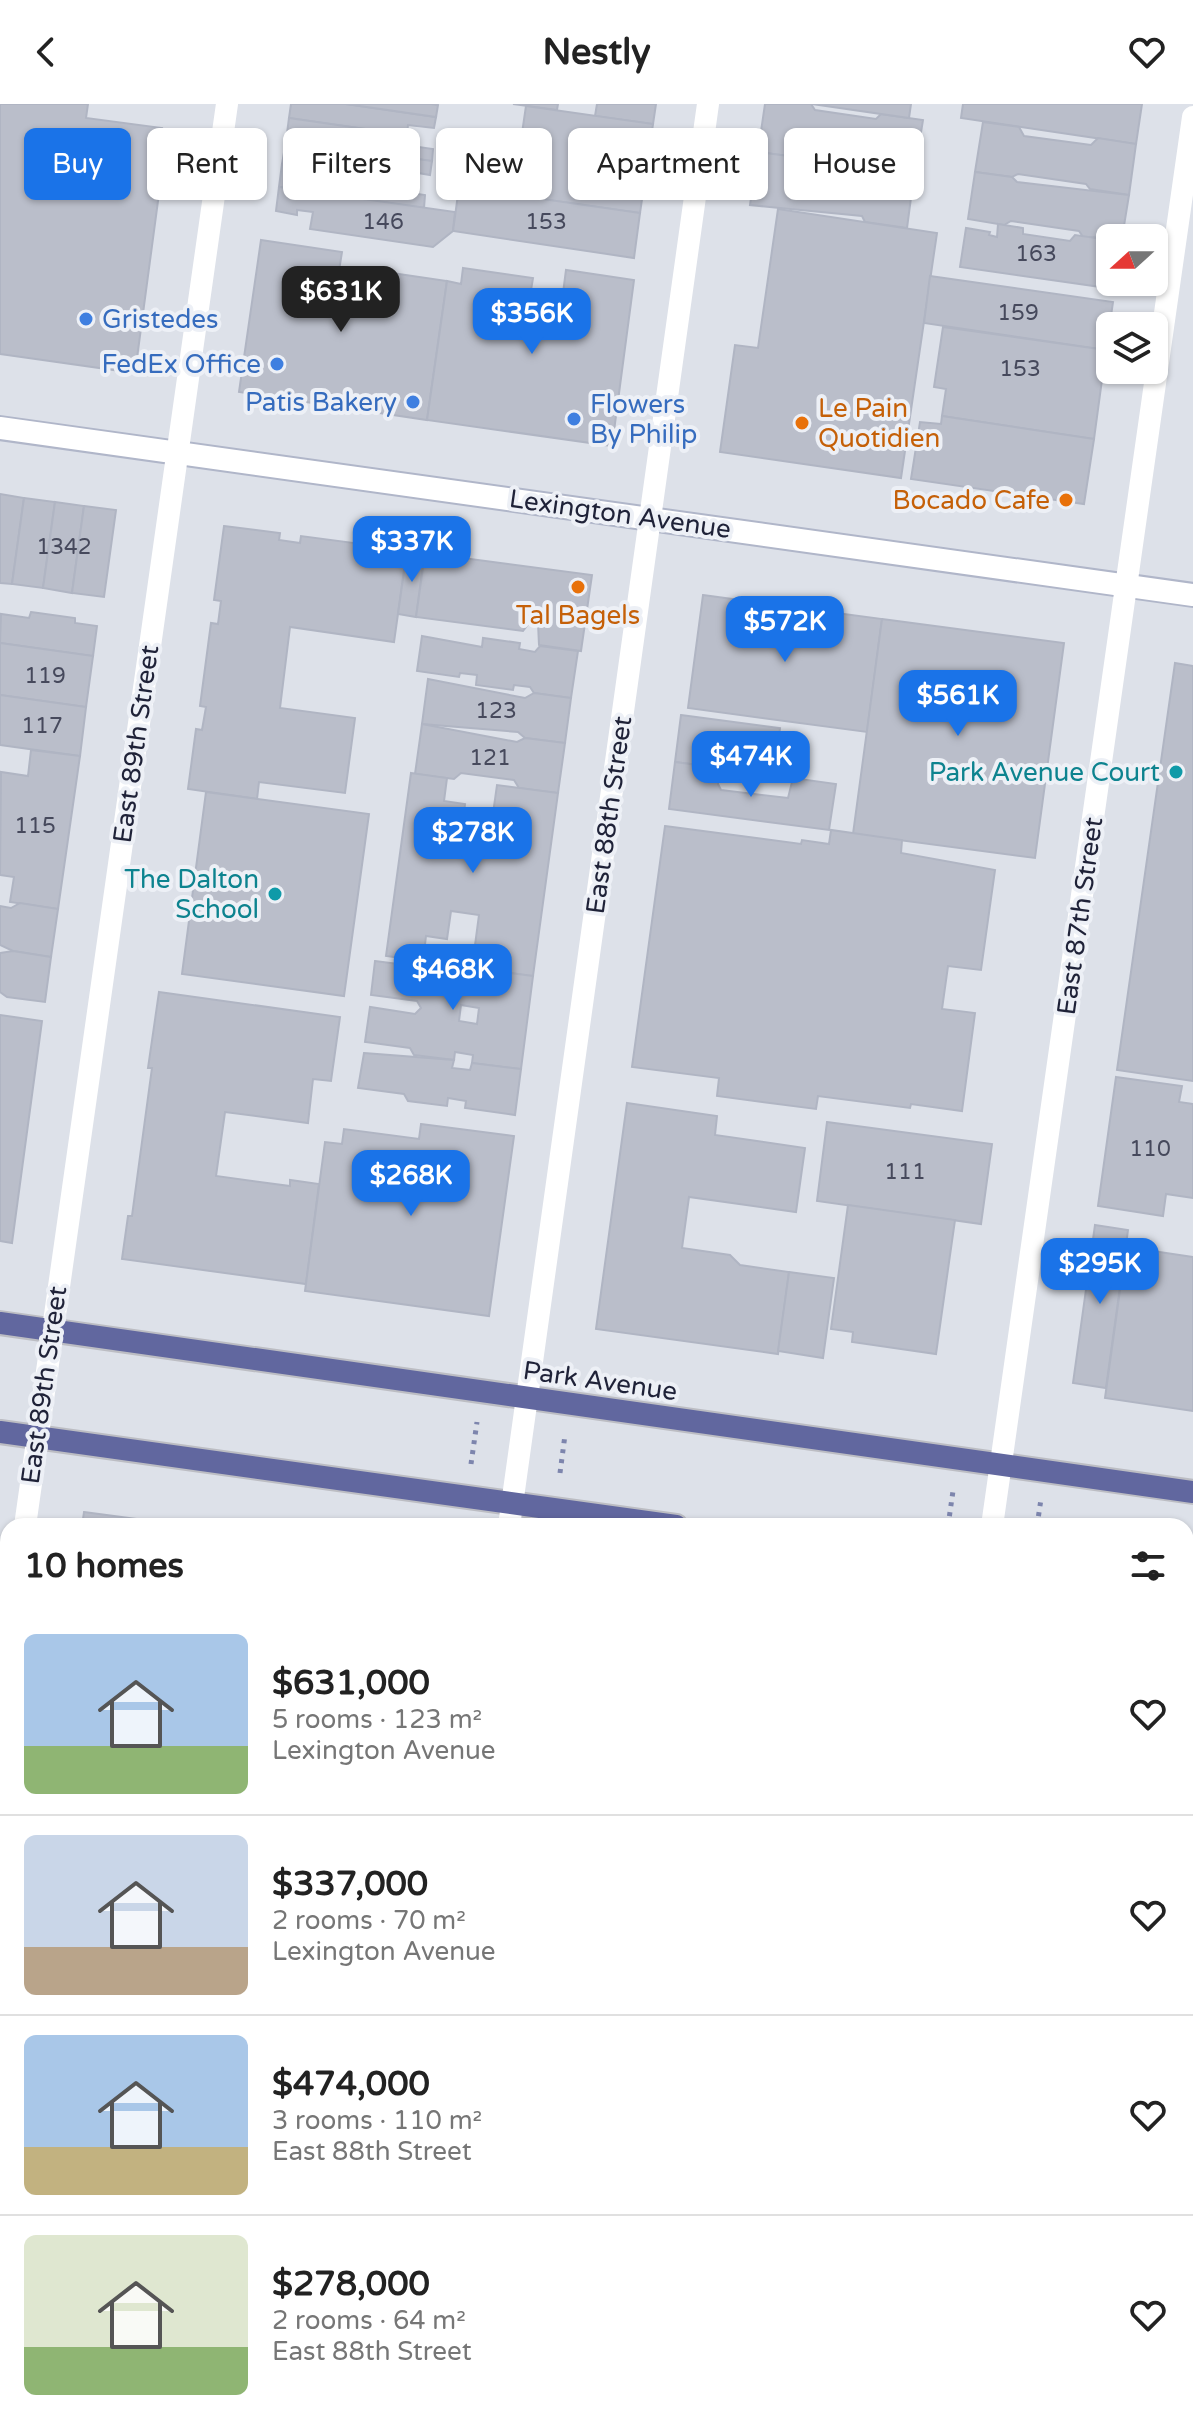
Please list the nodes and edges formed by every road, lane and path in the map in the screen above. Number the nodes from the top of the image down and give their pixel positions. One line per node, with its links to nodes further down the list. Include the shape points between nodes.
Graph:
1 (227, 104): 5 (street, East 89th Street)
2 (708, 104): 6 (street, East 88th Street)
3 (1193, 117): 7 (street, East 87th Street)
4 (0, 428): 5 (street, Lexington Avenue)
5 (178, 453): 6 (street, Lexington Avenue); 10 (street, East 89th Street)
6 (650, 518): 7 (street, Lexington Avenue); 11 (street, East 88th Street)
7 (1127, 585): 8 (street, Lexington Avenue); 17 (street, East 87th Street)
8 (1193, 595)
9 (0, 1323): 10 (main road, Park Avenue)
10 (51, 1330): 11 (main road, Park Avenue); 15 (street, East 89th Street)
11 (526, 1399): 17 (main road, Park Avenue); 22 (street, East 88th Street)
12 (477, 1422): 16 (path)
13 (0, 1432): 15 (main road)
14 (565, 1434): 18 (path)
15 (37, 1436): 22 (main road); 23 (street, East 89th Street)
16 (471, 1464)
17 (1001, 1464): 20 (main road, Park Avenue); 27 (street, East 87th Street)
18 (560, 1473)
19 (953, 1491): 26 (path)
20 (1193, 1492)
21 (1041, 1499): 28 (path)
22 (512, 1503): 24 (street, East 88th Street); 25 (main road)
23 (26, 1518)
24 (510, 1518)
25 (619, 1518)
26 (949, 1518)
27 (993, 1518)
28 (1038, 1518)

